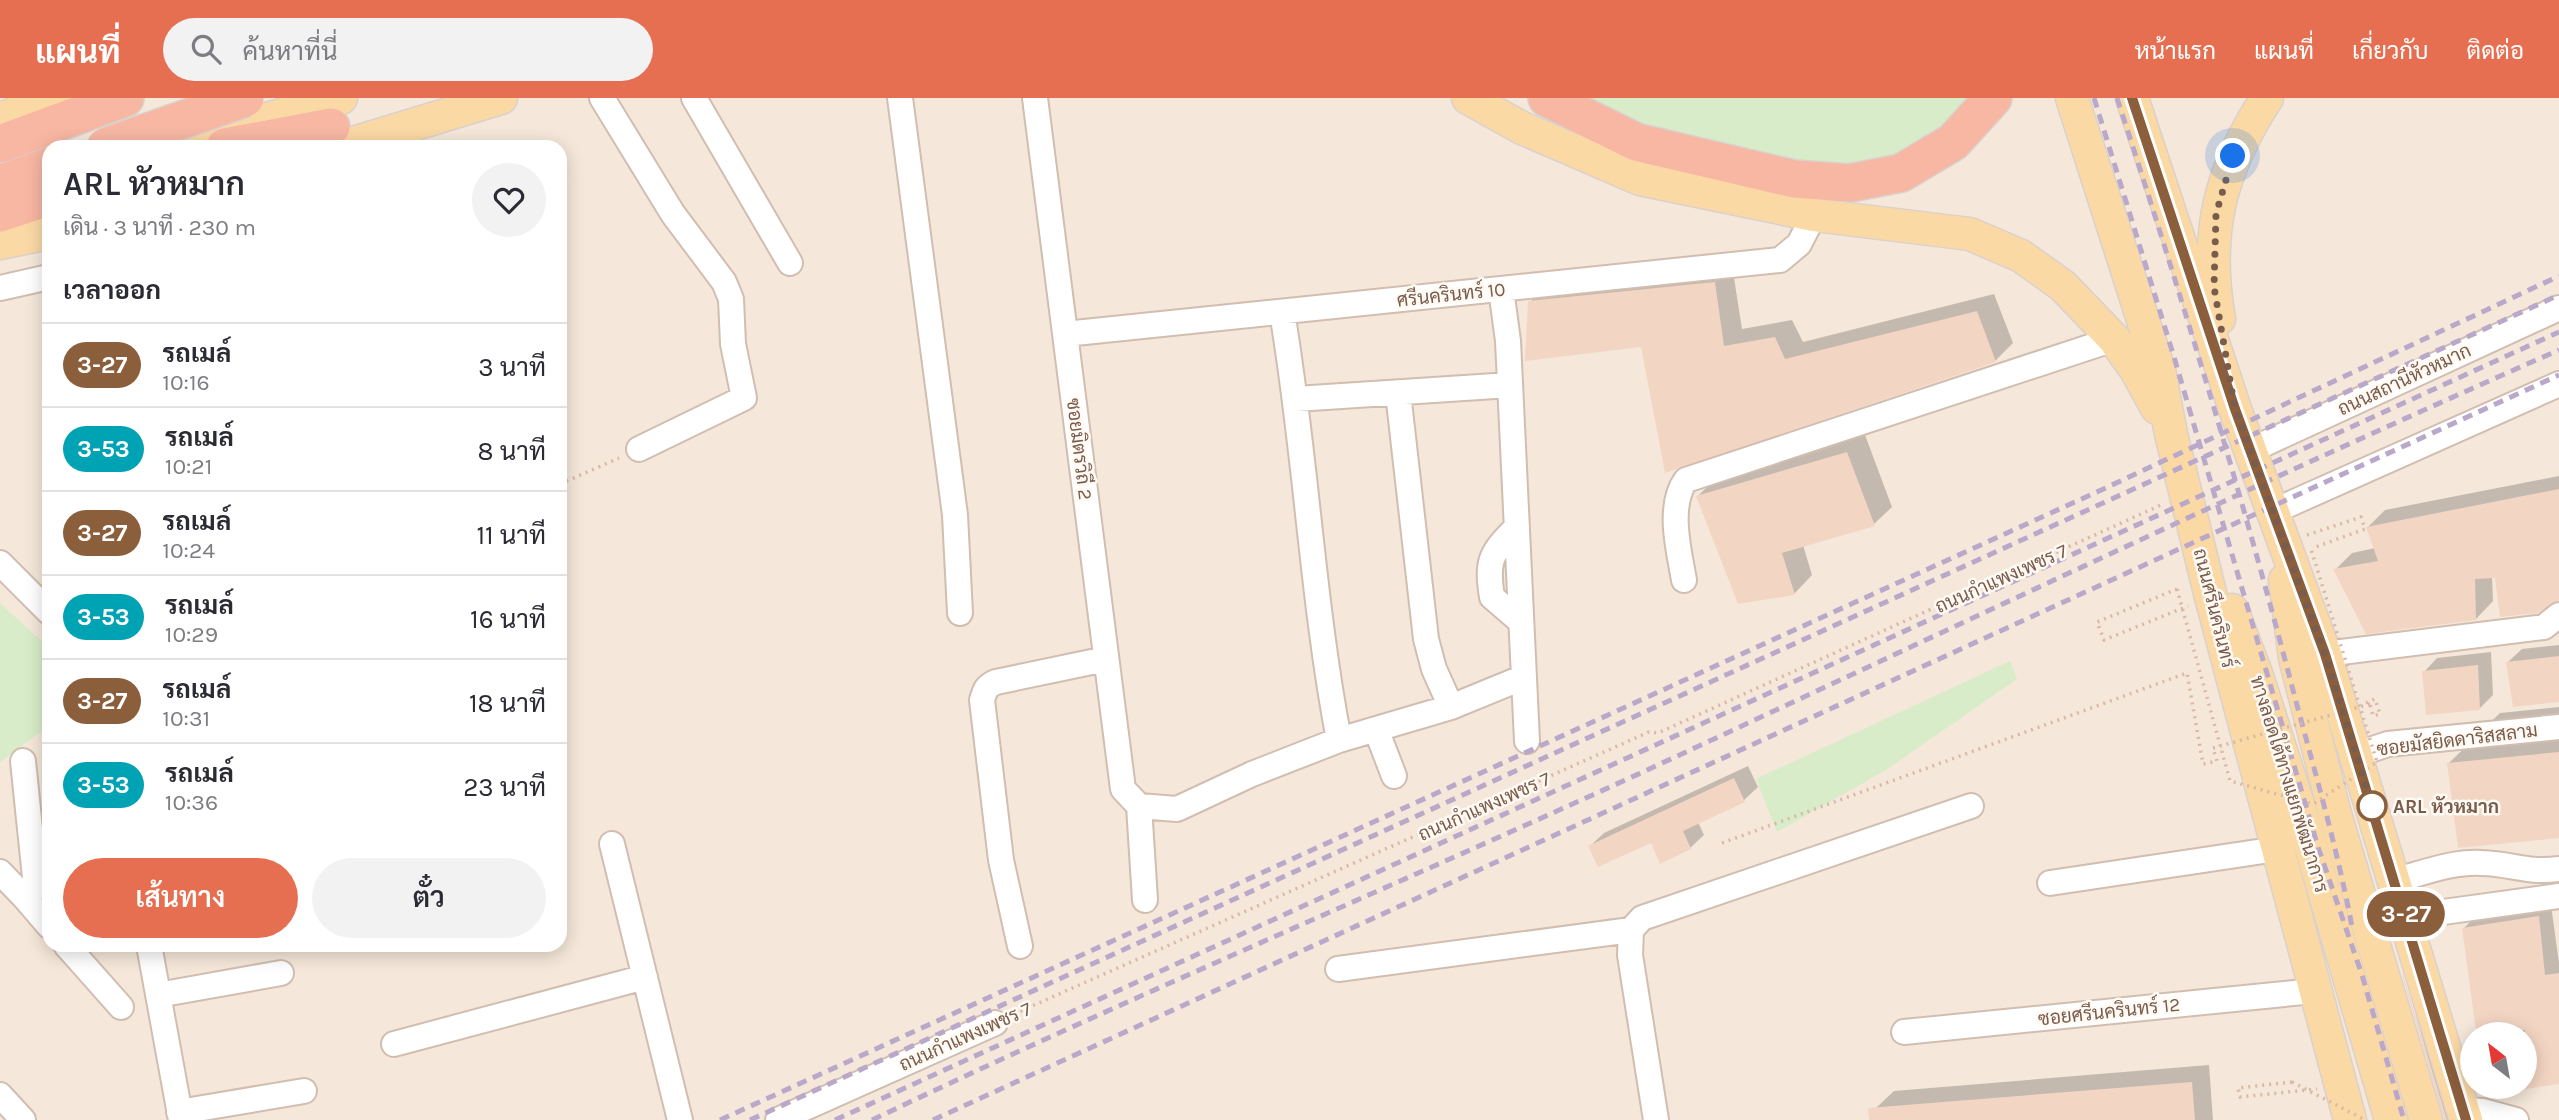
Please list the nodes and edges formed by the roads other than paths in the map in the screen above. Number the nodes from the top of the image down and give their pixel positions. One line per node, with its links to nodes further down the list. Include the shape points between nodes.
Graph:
1 (55, 98): 16 (main road)
2 (125, 98): 21 (highway)
3 (218, 98): 19 (main road, via 222,109)
4 (245, 98): 18 (highway, bridge)
5 (501, 98): 17 (main road)
6 (602, 98): 46 (street, via 673,214 724,282 731,299 733,344 744,398)
7 (694, 98): 31 (street)
8 (900, 98): 52 (street, via 955,515)
9 (1035, 98): 37 (street, ซอยมิตรวิถี 2)
10 (1468, 98): 28 (main road, via 1522,128 1640,179)
11 (1547, 98): 12 (highway, via 1636,142 1794,179 1850,183 1901,173 1953,142)
12 (1993, 98)
13 (2072, 98): 39 (main road, ถนนศรีนครินทร์)
14 (2132, 98): 44 (main road)
15 (2267, 98): 44 (main road, via 2233,156 2216,214 2214,287)
16 (0, 119)
17 (340, 133): 20 (highway)
18 (125, 140)
19 (214, 140)
20 (242, 140)
21 (0, 144)
22 (42, 169): 23 (highway)
23 (0, 184)
24 (42, 187): 26 (main road)
25 (42, 199): 27 (highway)
26 (0, 202)
27 (0, 213)
28 (1814, 215): 34 (street, ศรีนครินทร์ 10, via 1799,244 1780,260); 38 (main road, via 1970,234 2021,256 2063,286)
29 (42, 234): 30 (main road)
30 (0, 243)
31 (790, 263)
32 (42, 279): 33 (street)
33 (0, 288)
34 (1501, 289): 36 (street, ศรีนครินทร์ 10); 41 (street)
35 (2559, 308): 47 (street, ถนนสถานีหัวหมาก)
36 (1282, 312): 37 (street, ศรีนครินทร์ 10); 43 (street)
37 (1065, 334): 55 (street, ซอยมิตรวิถี 2)
38 (2113, 339): 45 (main road); 50 (street, via 1686,480 1679,489 1676,536)
39 (2160, 370): 45 (main road, ถนนศรีนครินทร์); 101 (main road, ทางลอดใต้ทางแยกพัฒนาการ, via 2235,621 2304,823)
40 (2559, 384): 48 (street)
41 (1510, 385): 42 (street); 56 (street)
42 (1398, 393): 43 (street); 57 (street, via 1426,639)
43 (1296, 399): 60 (street, via 1327,678)
44 (2235, 409): 47 (main road)
45 (2171, 434): 68 (main road, ถนนศรีนครินทร์)
46 (639, 449)
47 (2249, 450): 48 (main road)
48 (2279, 528): 54 (main road); 102 (main road, ทางลอดใต้ทางแยกพัฒนาการ, via 2289,620 2304,695)
49 (0, 563): 51 (street)
50 (1684, 580)
51 (42, 605)
52 (960, 613)
53 (2559, 615): 54 (street, via 2544,627)
54 (2325, 654): 62 (main road)
55 (1106, 659): 65 (street, ซอยมิตรวิถี 2, via 1123,789); 79 (street, via 996,682 984,692 1001,860)
56 (1524, 677): 57 (street); 61 (street)
57 (1451, 707): 59 (street)
58 (2559, 727): 62 (street, ซอยมัสยิดดาริสสลาม, via 2388,744)
59 (1376, 729): 60 (street); 64 (street)
60 (1339, 740): 65 (street, via 1177,809)
61 (1527, 741)
62 (2355, 755): 71 (main road)
63 (23, 761): 74 (street, via 37,881)
64 (1394, 776)
65 (1134, 802): 75 (street, ซอยมิตรวิถี 2)
66 (1971, 806): 78 (street, via 1642,918)
67 (611, 844): 84 (street)
68 (2277, 849): 72 (street); 85 (main road, ถนนศรีนครินทร์)
69 (2559, 869): 71 (street, via 2529,872 2470,863)
70 (0, 872): 74 (street)
71 (2396, 880): 76 (main road)
72 (2050, 884)
73 (2559, 896): 76 (street)
74 (25, 898): 77 (street)
75 (1145, 900)
76 (2407, 917): 93 (main road)
77 (42, 918)
78 (1631, 930): 82 (street); 99 (street, via 1630,955)
79 (1020, 946)
80 (72, 952): 87 (street)
81 (150, 952): 86 (street)
82 (1338, 969)
83 (281, 974): 86 (street)
84 (645, 977): 90 (street); 97 (street)
85 (2314, 991): 89 (street, ซอยศรีนครินทร์ 12); 100 (main road, ถนนศรีนครินทร์)
86 (158, 995): 94 (street)
87 (121, 1007)
88 (995, 1023): 98 (street, ถนนกำแพงเพชร 7)
89 (1904, 1032)
90 (394, 1044)
91 (304, 1091): 94 (street)
92 (0, 1095): 96 (street)
93 (2465, 1115): 95 (street, via 2483,1111)
94 (180, 1116)
95 (2516, 1119)
96 (23, 1120)
97 (680, 1120)
98 (778, 1120)
99 (1656, 1120)
100 (2350, 1120)
101 (2390, 1120)
102 (2426, 1120)

